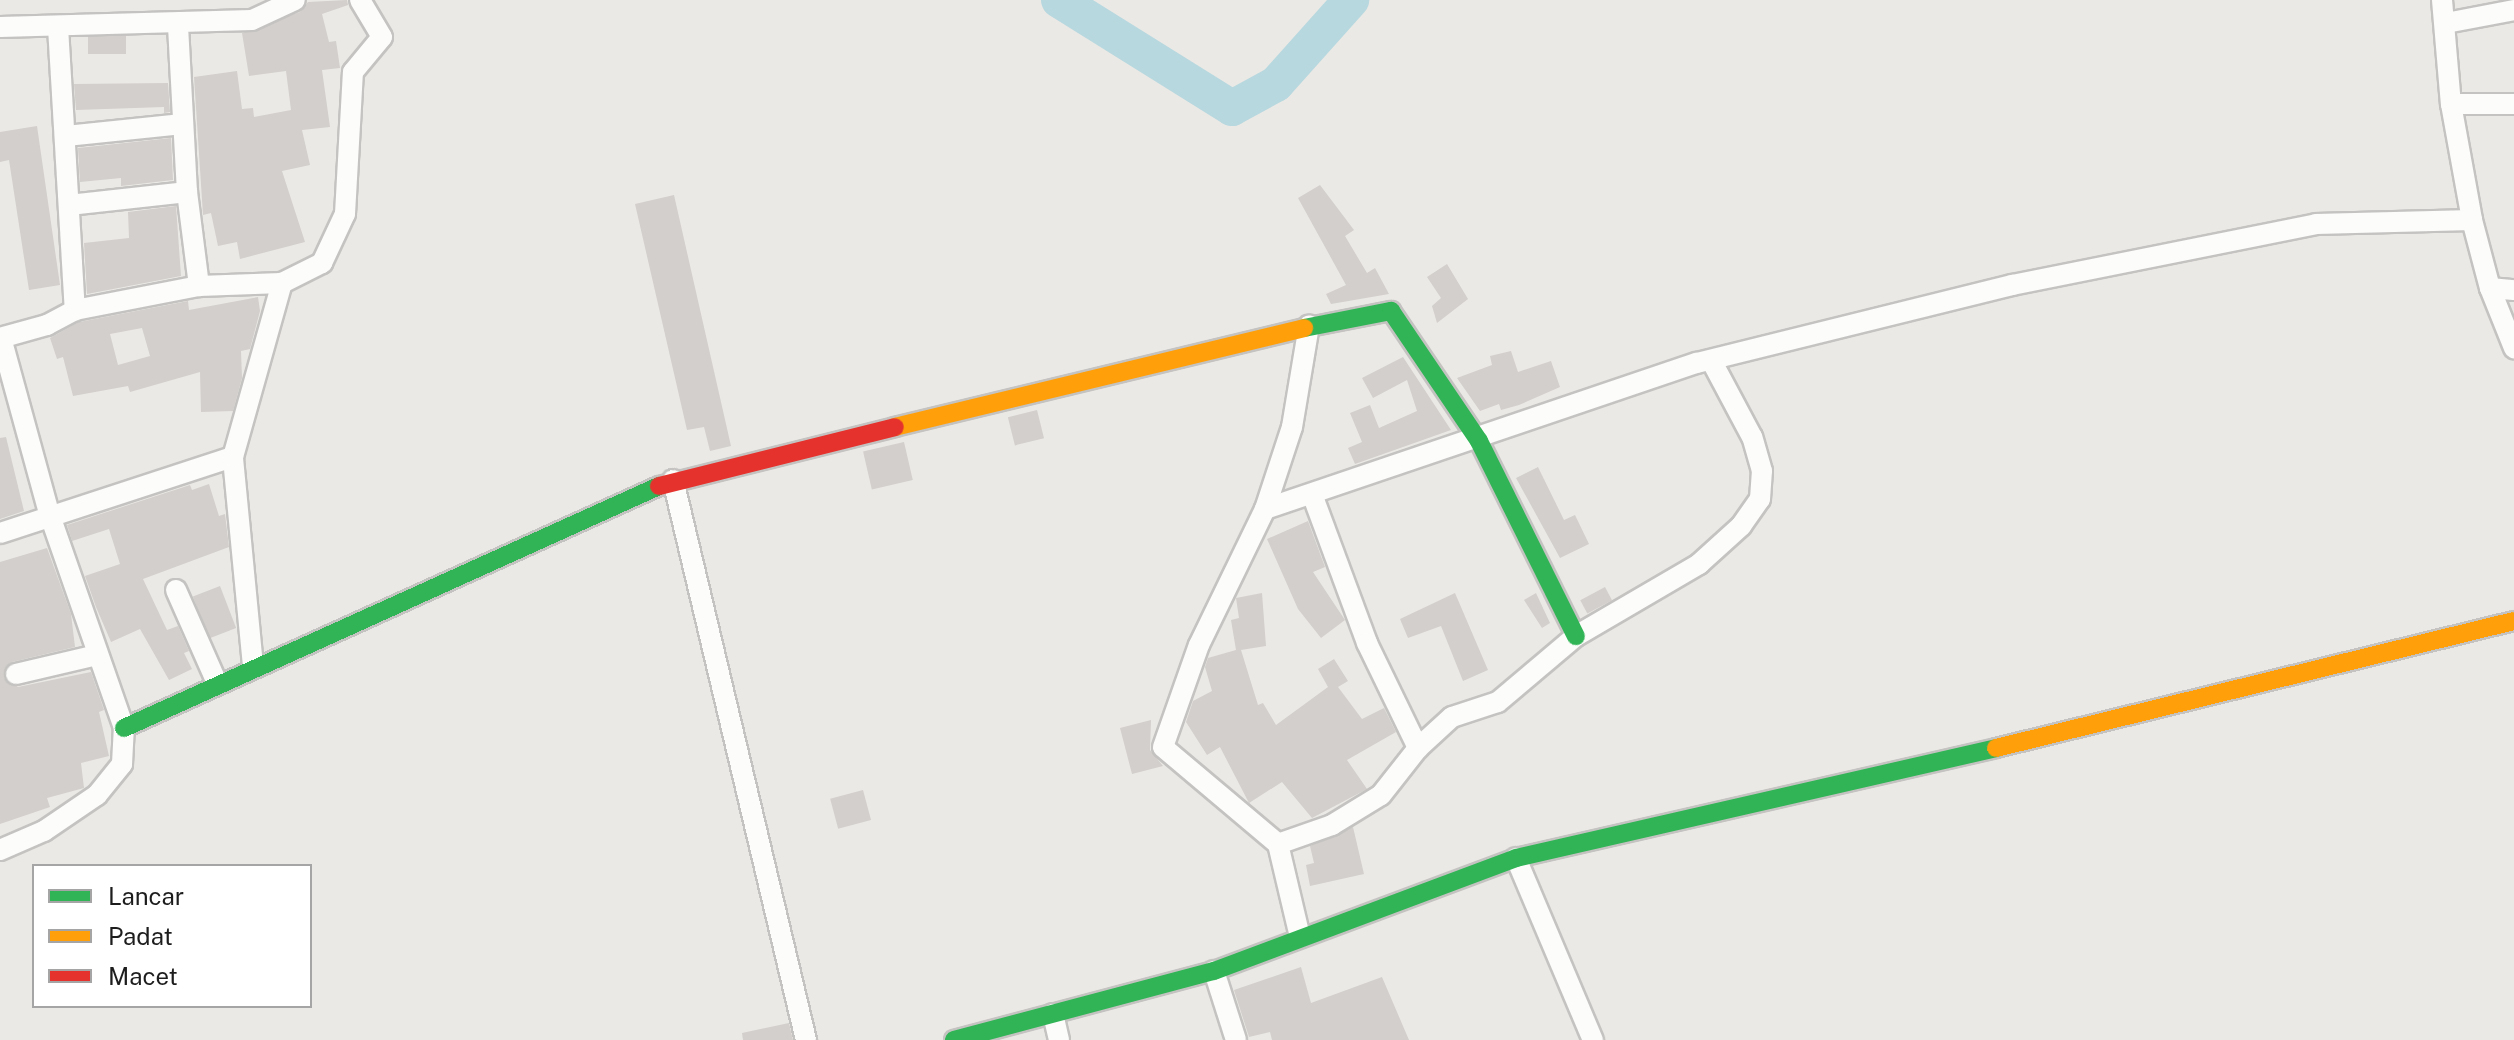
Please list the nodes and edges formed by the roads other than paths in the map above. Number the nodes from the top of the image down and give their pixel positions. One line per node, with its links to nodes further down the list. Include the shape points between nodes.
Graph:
1 (295, 0): 5 (street, via 252,20)
2 (360, 0): 16 (street, via 382,37 353,72 345,214 322,263)
3 (2442, 0): 8 (street)
4 (2514, 10): 8 (street)
5 (178, 26): 7 (street); 11 (street)
6 (0, 27): 7 (street)
7 (58, 27): 12 (street)
8 (2445, 36): 9 (street)
9 (2451, 104): 10 (street); 15 (street)
10 (2514, 104)
11 (182, 124): 12 (street); 13 (street)
12 (66, 136): 14 (street)
13 (187, 192): 14 (street); 17 (street)
14 (69, 205): 20 (street)
15 (2472, 220): 18 (street); 24 (street, via 2316,224 2012,285)
16 (282, 283): 17 (street); 26 (street)
17 (199, 286): 20 (street)
18 (2490, 288): 19 (street); 23 (street)
19 (2514, 290)
20 (75, 310): 22 (street, via 47,325)
21 (1309, 325): 25 (street, via 1391,311); 27 (street); 29 (street, via 1292,427)
22 (0, 338): 30 (street)
23 (2514, 348)
24 (1711, 360): 25 (street); 34 (street, via 1752,437 1762,471 1760,499 1741,526 1699,564)
25 (1479, 441): 28 (street); 34 (street)
26 (233, 457): 30 (street); 36 (street)
27 (673, 480): 36 (street); 47 (street)
28 (1312, 494): 29 (street); 40 (street, via 1367,643)
29 (1265, 509): 41 (street, via 1199,645 1163,747)
30 (49, 513): 31 (street); 35 (street)
31 (0, 533)
32 (176, 590): 38 (street)
33 (2514, 621): 43 (street, via 1916,768)
34 (1576, 636): 40 (street, via 1498,702 1452,717)
35 (97, 655): 37 (street); 39 (street)
36 (253, 666): 38 (street)
37 (16, 674)
38 (217, 683): 39 (street)
39 (124, 728): 42 (street, via 122,764 97,795 44,831)
40 (1418, 748): 41 (street, via 1381,795 1332,825)
41 (1278, 844): 44 (street)
42 (0, 850)
43 (1516, 858): 44 (street); 51 (street)
44 (1300, 937): 45 (street)
45 (1214, 971): 46 (street); 50 (street)
46 (1053, 1014): 48 (street); 49 (street)
47 (806, 1040)
48 (954, 1040)
49 (1059, 1040)
50 (1236, 1040)
51 (1593, 1040)

